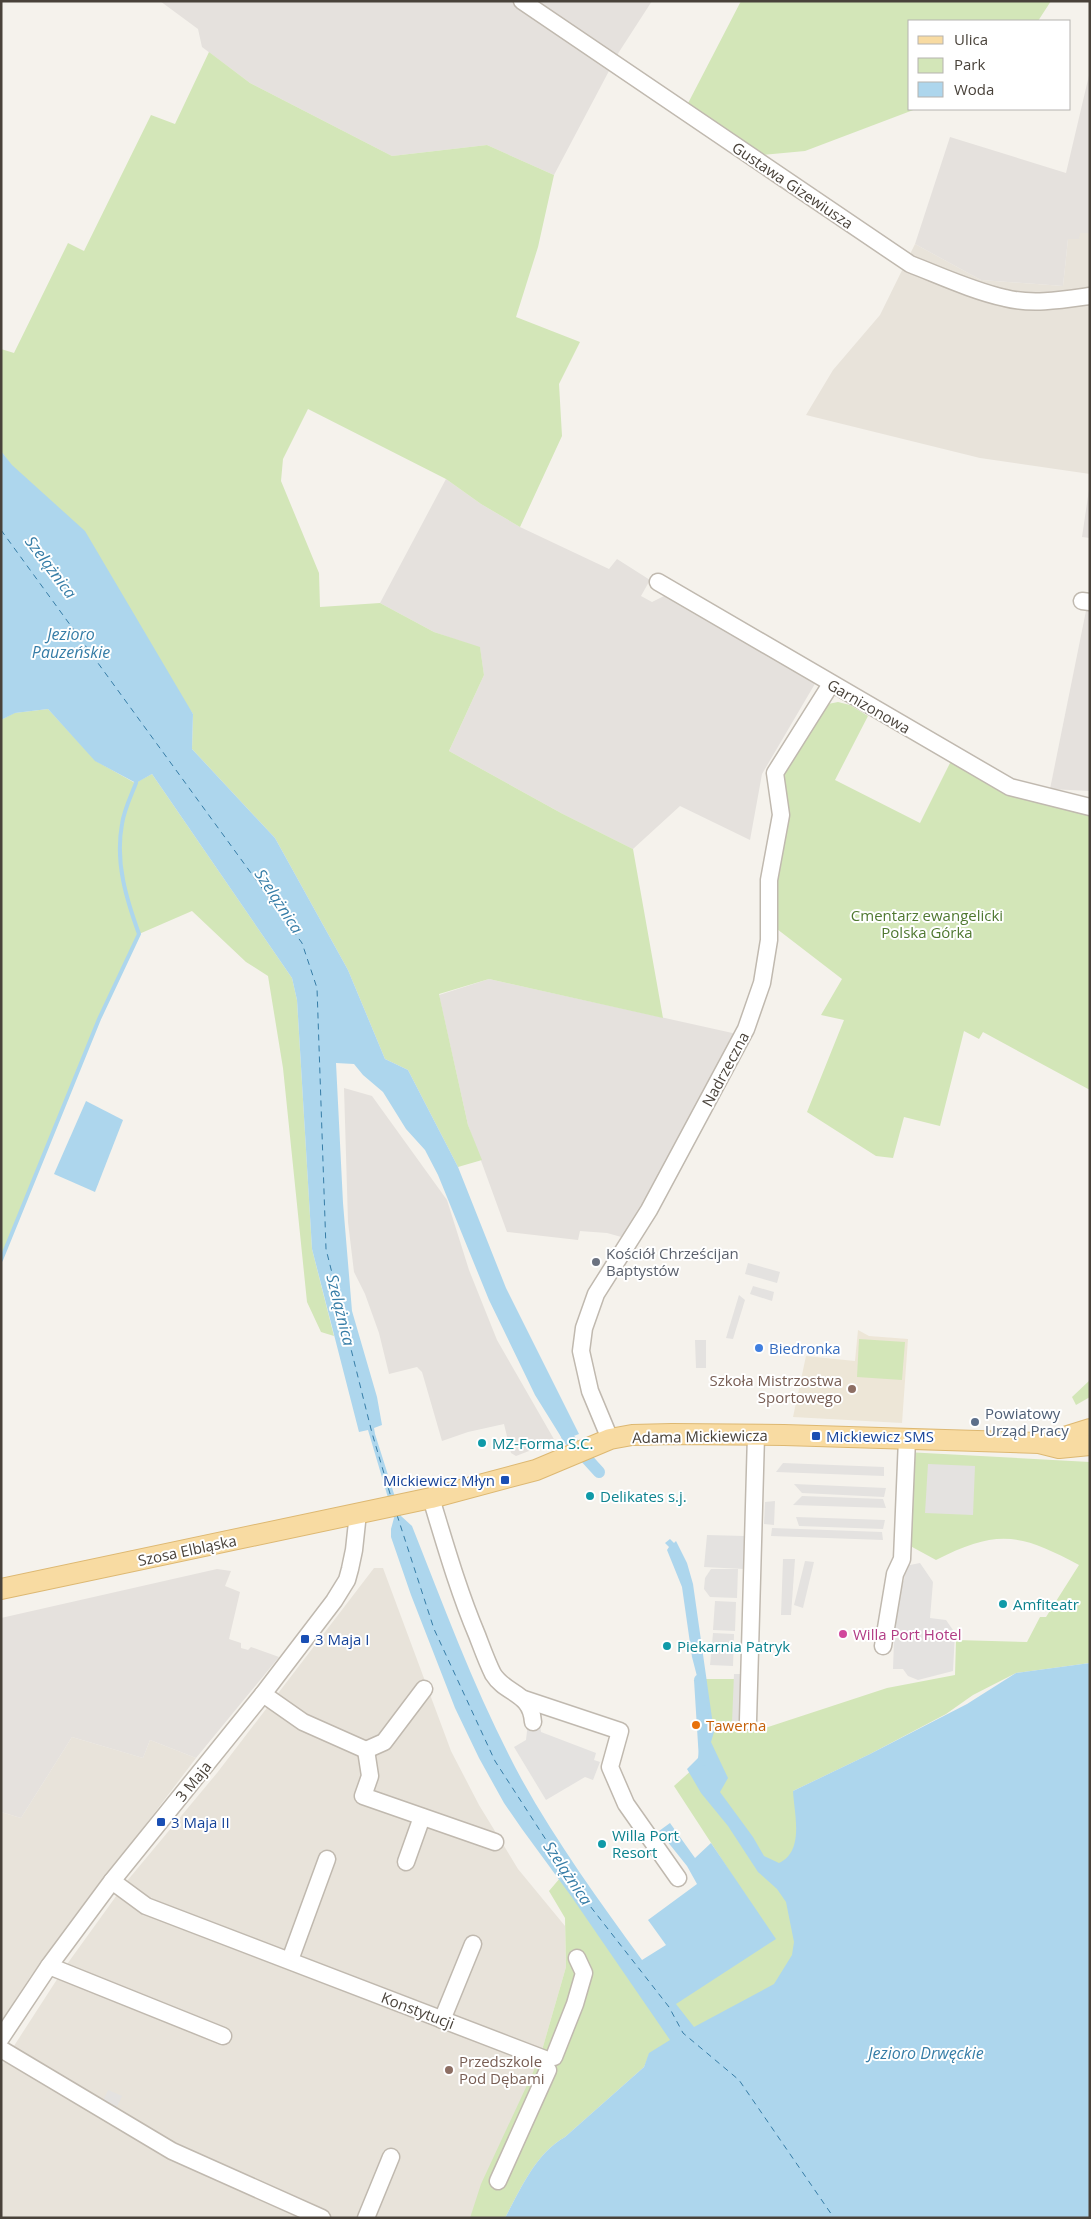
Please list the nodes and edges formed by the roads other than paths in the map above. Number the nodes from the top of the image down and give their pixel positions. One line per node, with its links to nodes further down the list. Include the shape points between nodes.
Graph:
1 (522, 1): 2 (street, Gustawa Gizewiusza, via 910,264 1006,299 1052,302)
2 (1090, 296)
3 (658, 582): 4 (street, Garnizonowa)
4 (831, 684): 5 (street, Garnizonowa, via 1010,787); 8 (street, Nadrzeczna, via 775,773 781,815 769,880 769,940 762,983 746,1029 649,1210 596,1294 584,1328 581,1351 590,1391)
5 (1090, 807)
6 (1090, 1429): 10 (main road, Adama Mickiewicza)
7 (756, 1434): 8 (main road, Adama Mickiewicza, via 652,1434); 9 (main road, Adama Mickiewicza); 19 (street)
8 (610, 1439): 12 (main road, Adama Mickiewicza, via 536,1470)
9 (907, 1439): 10 (main road, Adama Mickiewicza); 15 (street, via 902,1559 895,1574)
10 (1039, 1443): 11 (main road, Adama Mickiewicza, via 1059,1448)
11 (1090, 1445)
12 (427, 1498): 13 (main road, Adama Mickiewicza); 18 (street, via 460,1594 488,1661 501,1684)
13 (365, 1512): 14 (main road, Szosa Elbląska); 17 (street, 3 Maja, via 342,1590)
14 (1, 1590)
15 (883, 1646)
16 (424, 1689): 21 (street, via 384,1742)
17 (263, 1694): 21 (street, via 303,1722); 27 (street, 3 Maja)
18 (524, 1699): 20 (street, via 533,1713); 26 (street, via 620,1731 610,1767 626,1804)
19 (748, 1721)
20 (533, 1722)
21 (366, 1750): 22 (street, via 370,1776 363,1796)
22 (422, 1817): 23 (street); 25 (street)
23 (494, 1842)
24 (328, 1859): 30 (street)
25 (406, 1862)
26 (678, 1878)
27 (112, 1881): 30 (street, Konstytucji, via 146,1906); 31 (street, 3 Maja)
28 (474, 1944): 32 (street)
29 (577, 1958): 36 (street, via 584,1973 576,2004)
30 (290, 1960): 32 (street, Konstytucji)
31 (49, 1966): 33 (street); 34 (street, 3 Maja)
32 (442, 2020): 36 (street, Konstytucji)
33 (223, 2036)
34 (1, 2038)
35 (1, 2049): 39 (street, via 172,2151)
36 (549, 2062): 38 (street)
37 (391, 2157): 40 (street)
38 (498, 2181)
39 (322, 2218)
40 (366, 2218)

